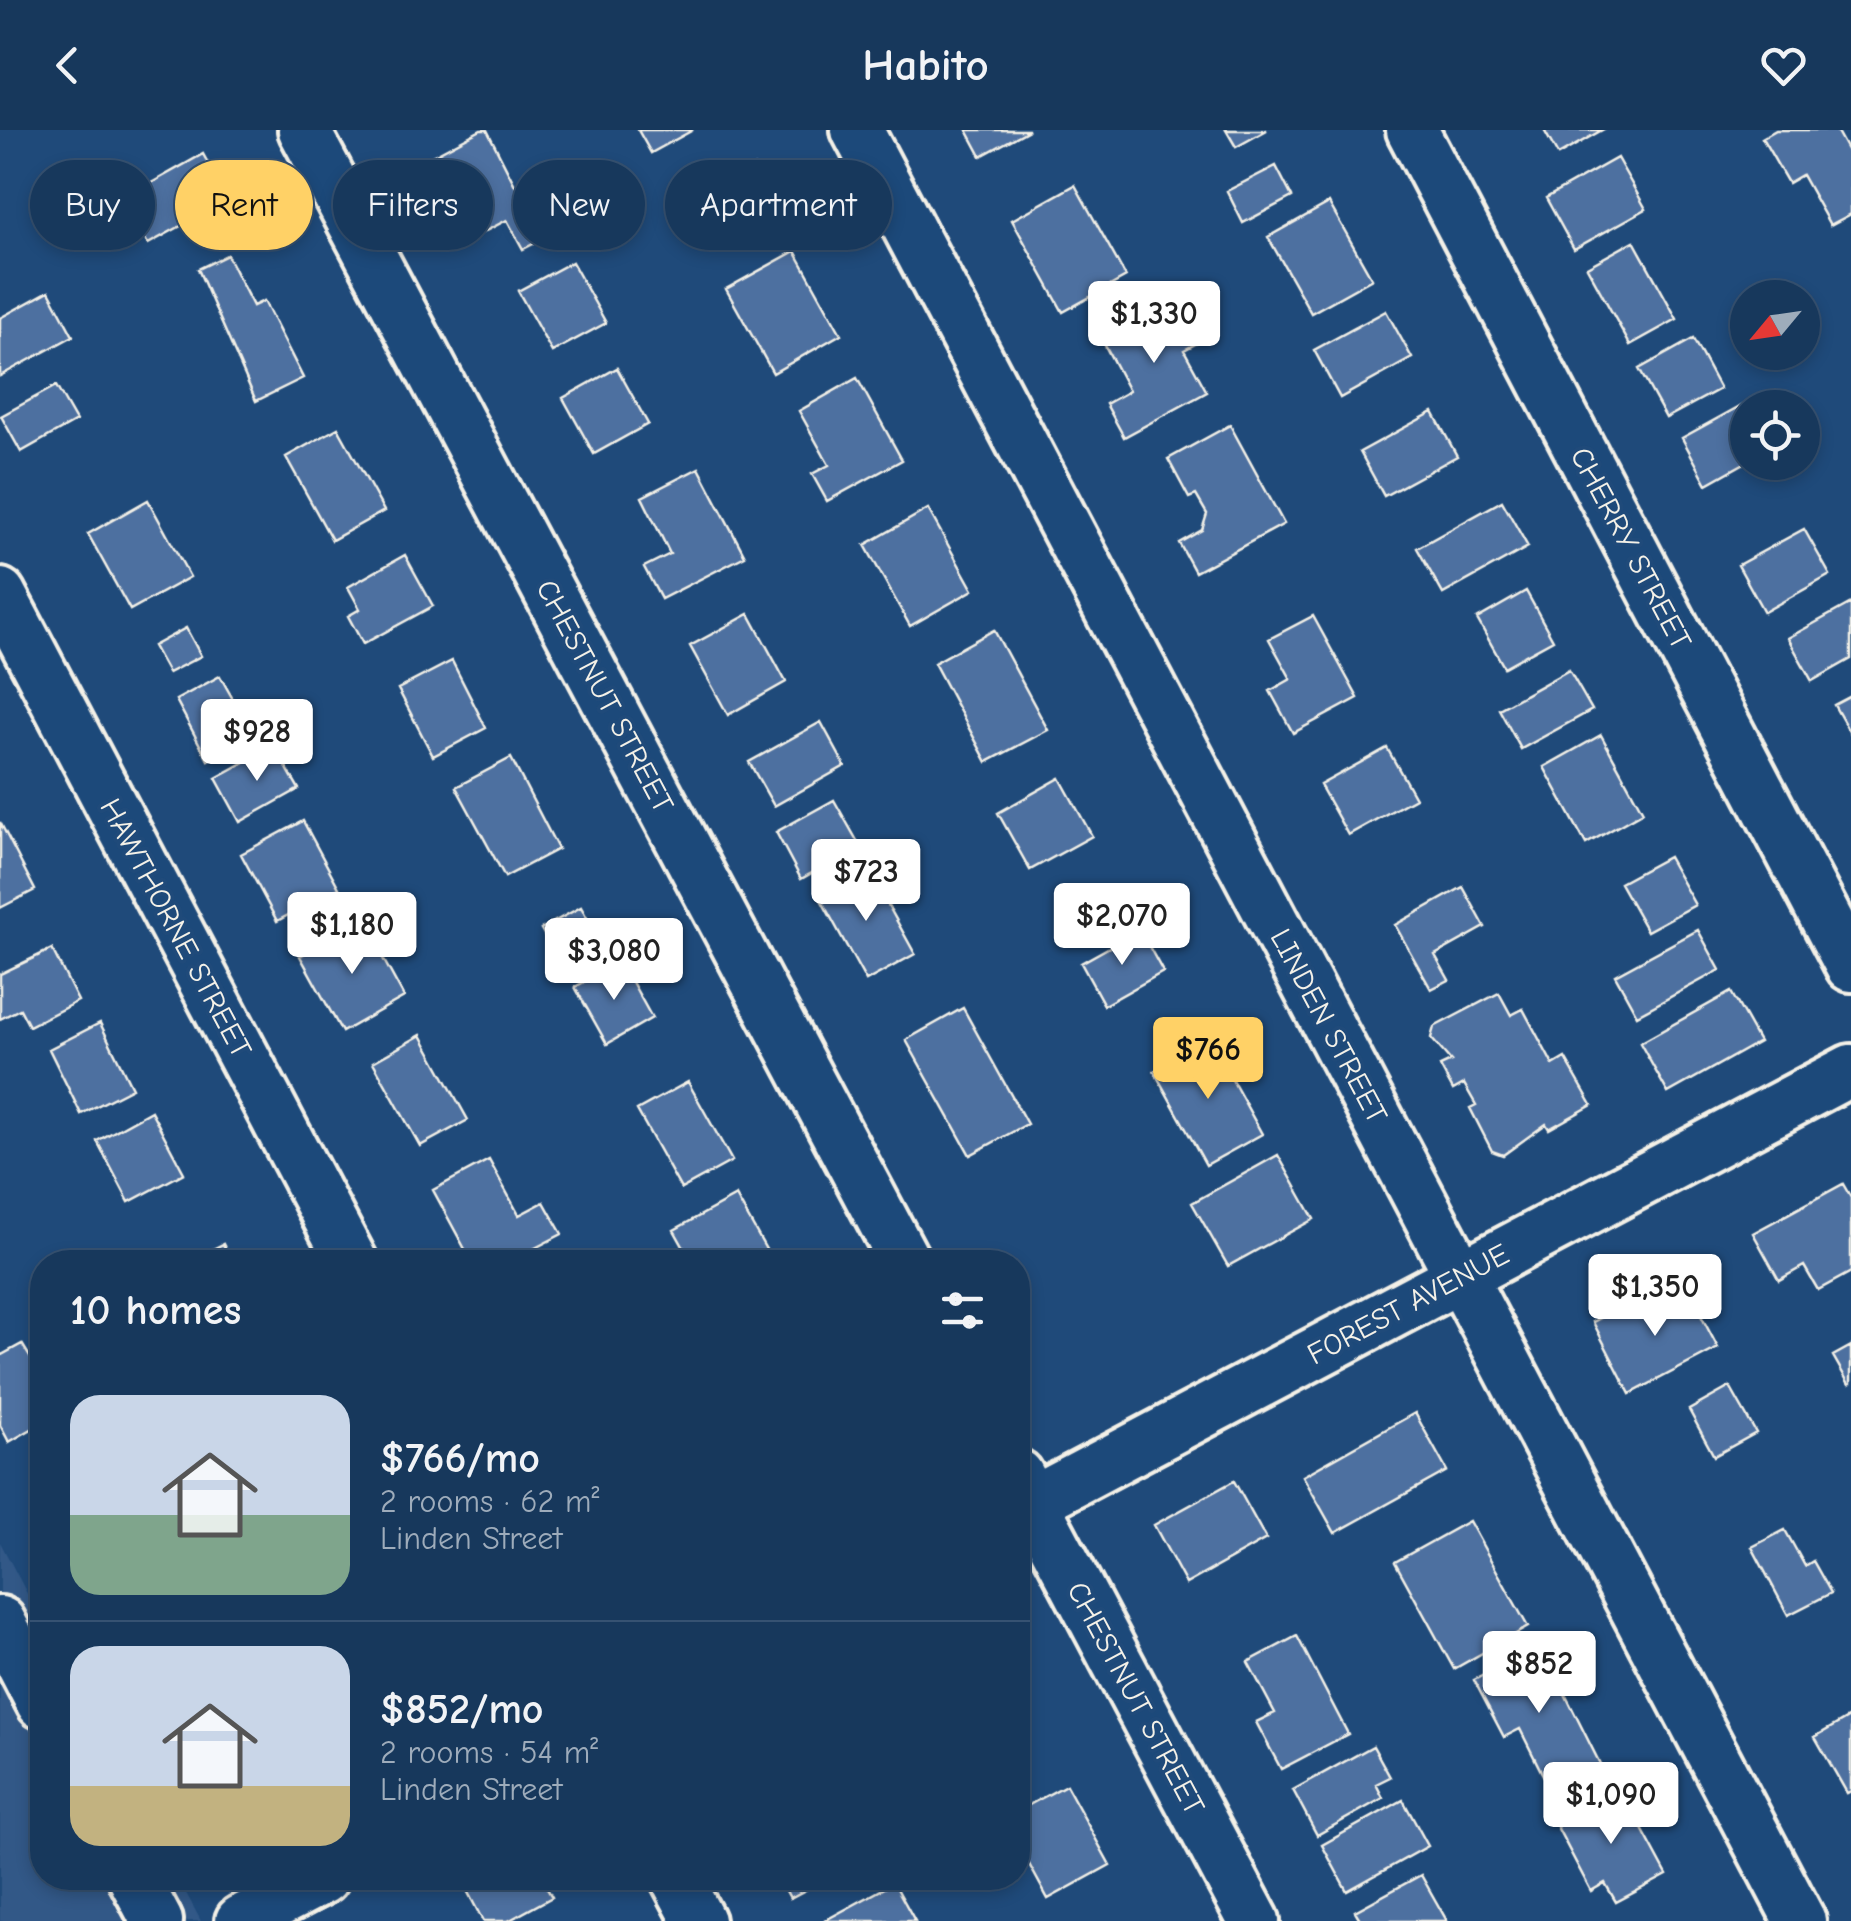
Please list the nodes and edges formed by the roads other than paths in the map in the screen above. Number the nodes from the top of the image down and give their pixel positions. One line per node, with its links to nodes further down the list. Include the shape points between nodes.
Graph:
1 (304, 130): 8 (street, CHESTNUT STREET)
2 (857, 130): 9 (street, LINDEN STREET)
3 (1412, 130): 5 (street, CHERRY STREET)
4 (0, 594): 7 (street, HAWTHORNE STREET)
5 (1851, 966)
6 (1851, 1070): 9 (street, FOREST AVENUE)
7 (346, 1250)
8 (899, 1250)
9 (1461, 1276): 10 (street, FOREST AVENUE); 21 (street, LINDEN STREET)
10 (1030, 1492)
11 (1030, 1511): 20 (street, CHESTNUT STREET)
12 (0, 1622): 13 (street)
13 (30, 1681)
14 (140, 1890): 17 (street)
15 (300, 1890): 18 (street)
16 (682, 1890): 19 (street)
17 (156, 1921)
18 (241, 1921)
19 (699, 1921)
20 (1254, 1921)
21 (1800, 1921)

